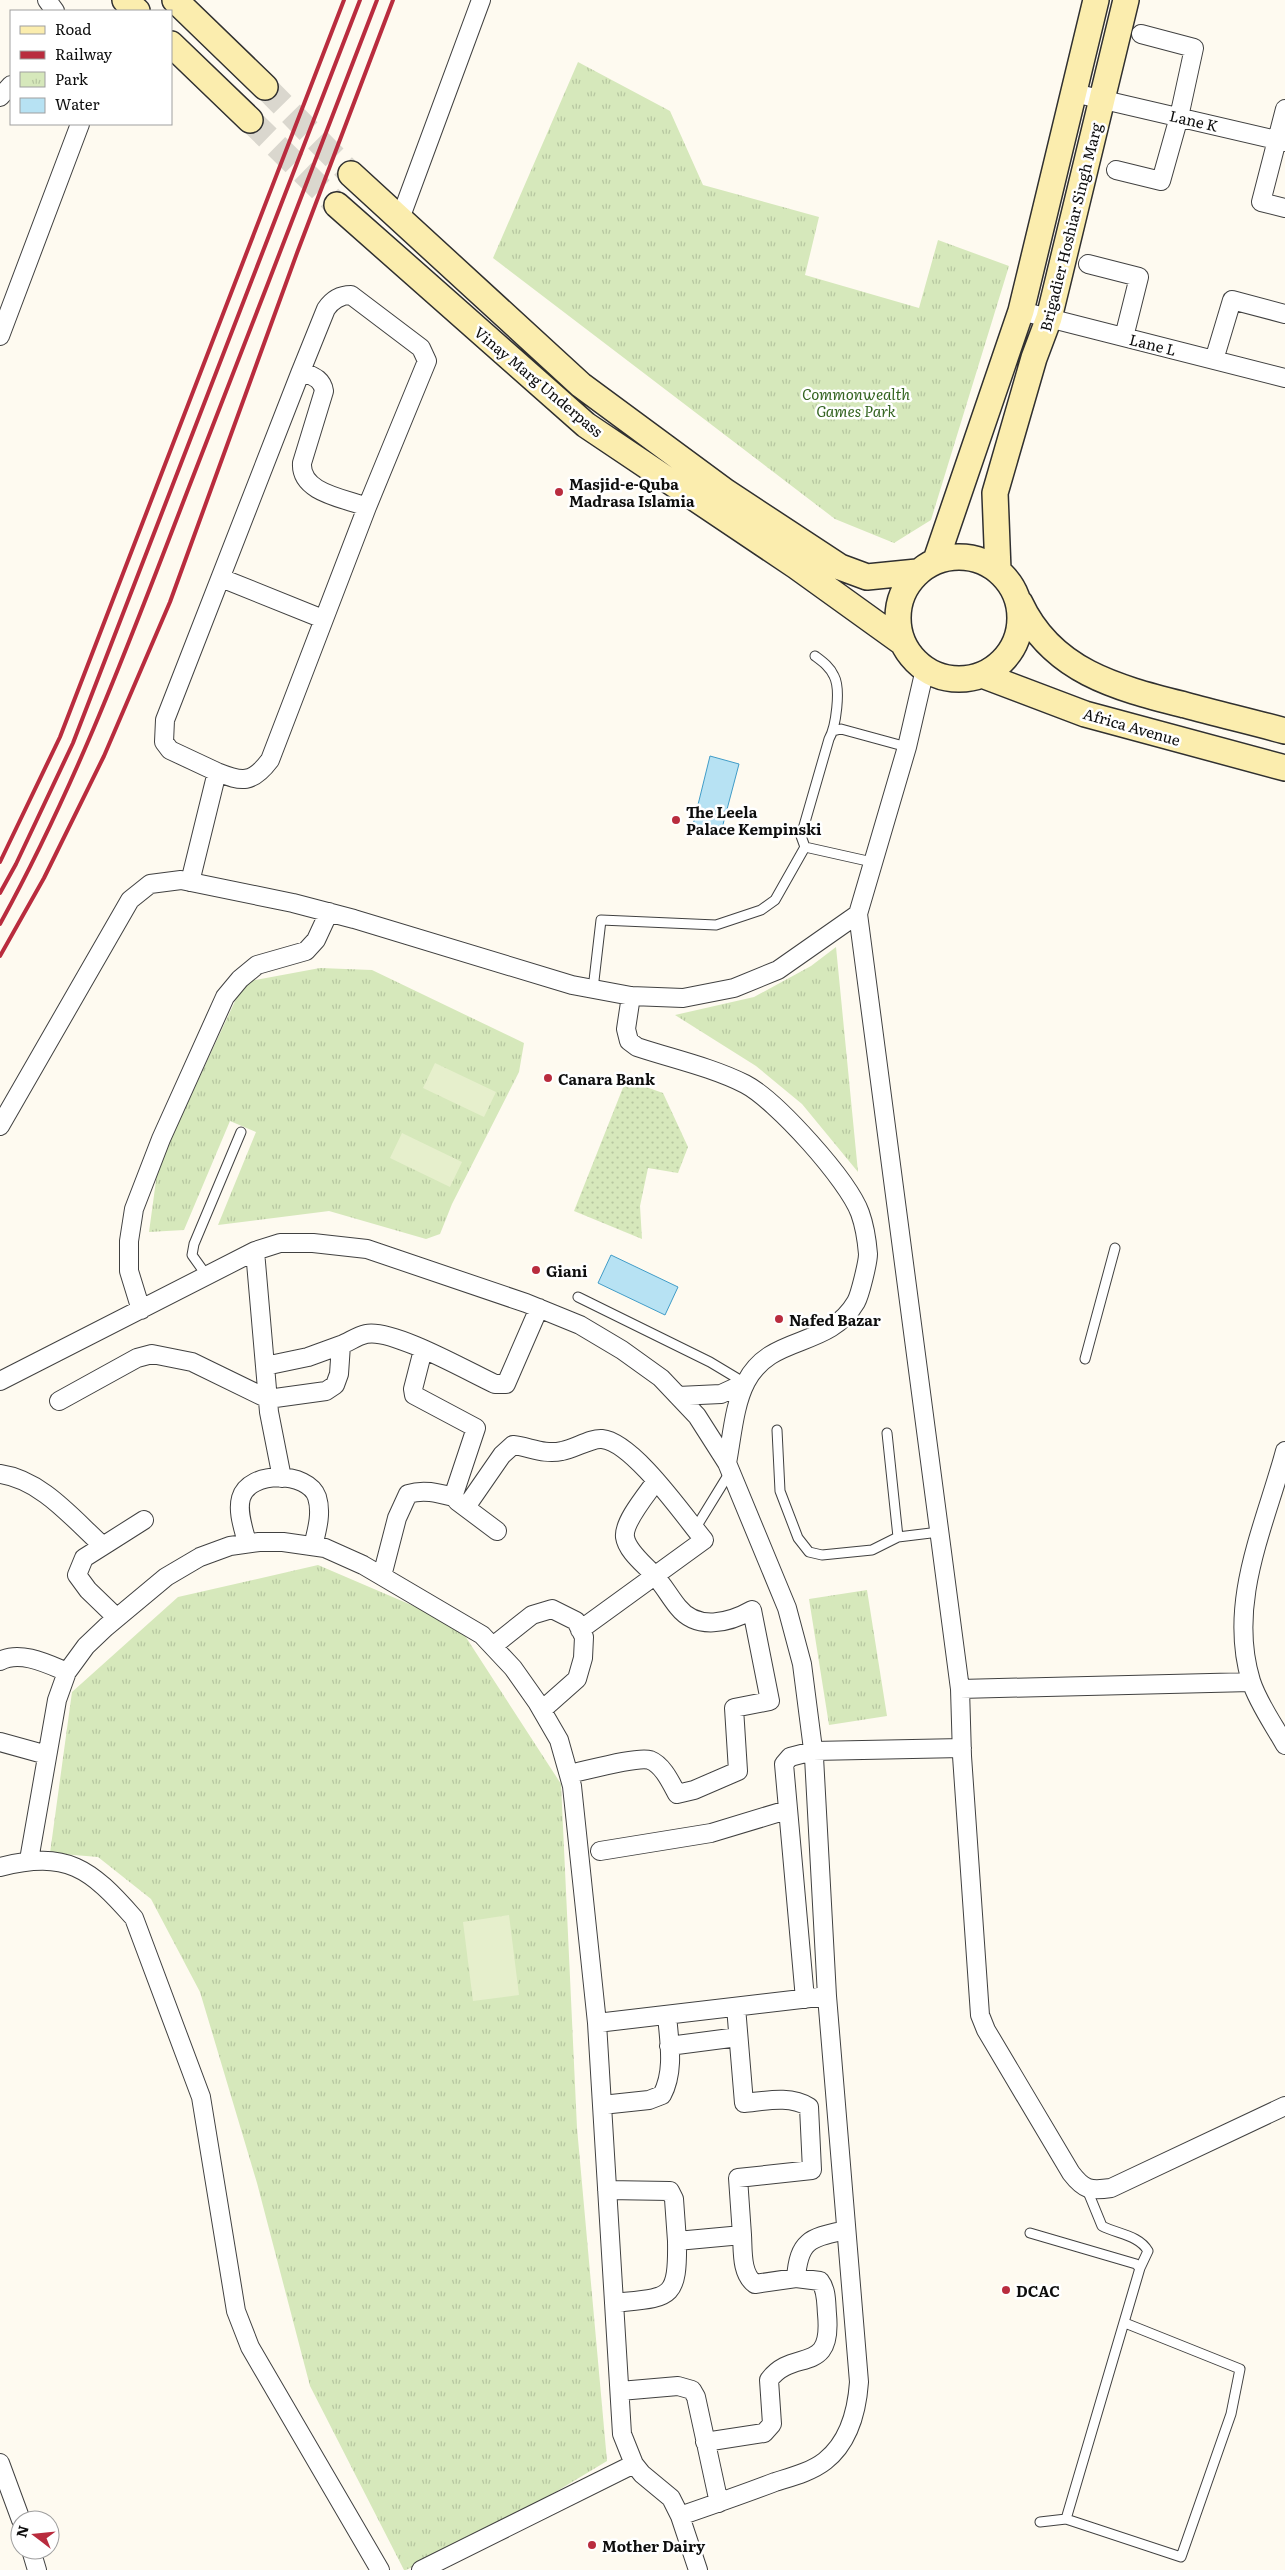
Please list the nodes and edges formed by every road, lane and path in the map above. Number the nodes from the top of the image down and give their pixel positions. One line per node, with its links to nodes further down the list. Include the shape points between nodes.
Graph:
1 (125, 0): 6 (main road)
2 (175, 0): 10 (main road)
3 (481, 0): 23 (street)
4 (1096, 0): 11 (main road, Brigadier Hoshiar Singh Marg)
5 (1126, 0): 13 (main road, Brigadier Hoshiar Singh Marg)
6 (136, 10)
7 (1141, 34): 15 (street, via 1194,48)
8 (172, 45): 16 (main road)
9 (10, 86): 12 (street)
10 (265, 87)
11 (1074, 93): 13 (street, Lane K); 25 (main road, Brigadier Hoshiar Singh Marg)
12 (0, 97)
13 (1102, 99): 15 (street, Lane K); 27 (main road, Brigadier Hoshiar Singh Marg)
14 (1285, 110): 18 (street)
15 (1179, 117): 18 (street, Lane K); 19 (street, via 1161,181)
16 (250, 120)
17 (80, 125): 28 (street)
18 (1281, 141): 22 (street, via 1262,202)
19 (1116, 170)
20 (351, 174): 23 (main road, Vinay Marg Underpass)
21 (337, 205): 39 (main road, Vinay Marg Underpass, via 586,425 796,566)
22 (1285, 208)
23 (400, 219): 34 (main road, Vinay Marg Underpass, via 581,385 726,492 840,567 867,577)
24 (1088, 264): 29 (street, via 1140,277)
25 (1021, 311): 27 (street, Lane L); 34 (main road, Brigadier Hoshiar Singh Marg)
26 (1285, 314): 30 (street, via 1232,300)
27 (1049, 318): 29 (street, Lane L); 35 (main road, Brigadier Hoshiar Singh Marg, via 1034,358 995,494)
28 (0, 336)
29 (1124, 337): 30 (street, Lane L)
30 (1214, 360): 32 (street, Lane L)
31 (301, 371): 33 (street, via 319,379 324,391 302,463 304,479 311,486); 33 (street, via 326,309 330,302 344,295 351,296 421,348 427,361); 36 (street)
32 (1285, 378)
33 (367, 507): 38 (street)
34 (927, 566): 35 (main road, via 951,556 966,556); 39 (main road, via 906,587 898,605)
35 (998, 570): 37 (main road)
36 (221, 578): 38 (street); 47 (street, via 165,720 164,732 164,742 170,750)
37 (1017, 597): 42 (main road, via 1020,615 1018,634 1011,651); 44 (main road, via 1038,635 1077,667 1094,676 1125,690)
38 (323, 619): 47 (street, via 270,760 249,780)
39 (903, 643): 41 (main road, via 912,658)
40 (815, 656): 43 (lane, via 836,678)
41 (925, 669): 42 (main road, via 942,678 962,680); 45 (street)
42 (982, 675): 46 (main road, Africa Avenue, via 1085,714)
43 (833, 731): 45 (lane, via 841,729); 48 (lane, via 801,836)
44 (1285, 731)
45 (907, 747): 49 (street)
46 (1285, 768)
47 (217, 772): 50 (street)
48 (805, 847): 49 (lane); 53 (lane, via 775,900 761,910 716,925 601,920)
49 (872, 862): 52 (street)
50 (190, 882): 51 (street); 55 (street, via 150,884 130,900)
51 (328, 912): 53 (street); 62 (street, via 316,940 306,951 258,965 240,979 226,997 161,1138 134,1209 129,1271)
52 (858, 914): 54 (street, via 778,970 734,988 683,998); 84 (street)
53 (593, 989): 54 (street)
54 (631, 996): 68 (street, via 626,1029 629,1041 637,1047 707,1068 747,1085 783,1114 826,1162 860,1213 868,1256 856,1302 829,1331 770,1353)
55 (0, 1126)
56 (241, 1132): 59 (lane, via 193,1250 192,1255)
57 (1115, 1248): 65 (lane)
58 (255, 1250): 59 (street); 61 (street, via 280,1244 313,1243 367,1249); 66 (street)
59 (207, 1276): 62 (street)
60 (578, 1297): 68 (lane, via 710,1362)
61 (539, 1308): 64 (street, via 506,1384 495,1384); 69 (street, via 580,1325 622,1350 661,1378)
62 (141, 1310): 67 (street)
63 (341, 1345): 64 (street, via 367,1334 389,1336); 66 (street, via 308,1357); 70 (street, via 335,1384 326,1391)
64 (423, 1350): 80 (street, via 414,1395 476,1428)
65 (1085, 1359)
66 (264, 1366): 70 (street)
67 (0, 1381)
68 (745, 1383): 69 (street, via 722,1394); 75 (street)
69 (678, 1396): 75 (street, via 697,1416)
70 (268, 1399): 71 (street, via 192,1362 152,1354 137,1358); 77 (street)
71 (58, 1401)
72 (777, 1430): 85 (lane, via 780,1491 798,1538 809,1552 822,1555 872,1550)
73 (887, 1433): 85 (lane)
74 (1285, 1451): 79 (street)
75 (728, 1468): 82 (lane); 102 (street, via 787,1608 802,1664)
76 (0, 1474): 87 (street, via 42,1491)
77 (282, 1478): 86 (street, via 260,1479 248,1487 241,1498 241,1518); 88 (street, via 303,1482 317,1496 320,1517)
78 (656, 1480): 80 (street, via 642,1464 616,1444 602,1439 592,1439 582,1446 560,1452 542,1452 513,1445); 82 (street); 90 (street, via 627,1525 625,1538 631,1551)
79 (1280, 1491): 96 (street, via 1248,1572 1242,1629)
80 (459, 1502): 83 (street); 89 (street, via 435,1492 408,1494 397,1518)
81 (144, 1520): 87 (street)
82 (695, 1529): 90 (street, via 704,1540)
83 (497, 1531)
84 (940, 1532): 85 (lane); 97 (street)
85 (898, 1537)
86 (247, 1544): 88 (street, via 283,1542); 91 (street, via 230,1546 200,1557 166,1577)
87 (103, 1546): 91 (street, via 84,1558 78,1575 88,1590)
88 (313, 1546): 89 (street, via 340,1555)
89 (382, 1576): 93 (street, via 482,1635)
90 (655, 1576): 92 (street); 104 (street, via 688,1618 711,1623 727,1621 752,1610 770,1701 734,1708 738,1771 694,1790 677,1794 659,1767 650,1760 635,1760)
91 (117, 1618): 95 (street, via 86,1646)
92 (580, 1630): 93 (street, via 576,1621 552,1609 532,1615); 98 (street, via 584,1636 584,1658 577,1679)
93 (492, 1646): 98 (street, via 513,1668)
94 (0, 1661): 95 (street, via 8,1656 21,1656)
95 (68, 1672): 103 (street, via 57,1700)
96 (1251, 1682): 97 (street); 100 (street)
97 (960, 1689): 101 (street)
98 (542, 1710): 104 (street, via 559,1740)
99 (0, 1742): 103 (street)
100 (1285, 1745)
101 (962, 1748): 102 (street); 118 (street, via 980,2015 1071,2173 1080,2185)
102 (813, 1751): 105 (street, via 790,1758 784,1764); 109 (street)
103 (47, 1756): 107 (street)
104 (568, 1774): 113 (street, via 572,1786)
105 (787, 1810): 106 (street, via 712,1833); 110 (street)
106 (600, 1851)
107 (29, 1860): 108 (street); 137 (street, via 62,1862 90,1874 134,1918 201,2097 236,2311 250,2347)
108 (0, 1867)
109 (827, 1996): 110 (street); 120 (street)
110 (805, 1999): 111 (street)
111 (736, 2007): 112 (street); 114 (street)
112 (667, 2015): 113 (street); 115 (street)
113 (597, 2023): 116 (street)
114 (738, 2037): 115 (street); 122 (street, via 744,2103 800,2101 809,2106 812,2170 738,2178)
115 (669, 2046): 116 (street, via 668,2084 662,2095 648,2100)
116 (602, 2105): 119 (street)
117 (1285, 2106): 118 (street, via 1111,2188 1094,2191)
118 (1086, 2187): 124 (lane, via 1102,2226 1135,2238 1145,2246 1148,2251)
119 (607, 2190): 123 (street, via 670,2191 674,2199); 126 (street)
120 (846, 2230): 125 (street, via 808,2242 798,2256); 132 (street, via 859,2382 851,2424 825,2461 804,2472)
121 (1030, 2233): 124 (lane, via 1136,2264)
122 (742, 2235): 123 (street); 125 (street, via 746,2271 755,2284)
123 (678, 2241): 126 (street, via 678,2273 674,2286 667,2293 654,2299)
124 (1140, 2268): 127 (lane)
125 (796, 2278): 129 (street, via 820,2281 825,2287 829,2328 827,2345 816,2356 776,2370 769,2380 772,2424 764,2433)
126 (614, 2303): 128 (street)
127 (1125, 2323): 135 (lane); 135 (lane, via 1240,2369 1231,2414 1181,2557)
128 (620, 2391): 129 (street, via 678,2386 692,2390); 131 (street, via 622,2434)
129 (705, 2442): 132 (street)
130 (0, 2463): 133 (street)
131 (634, 2464): 134 (street, via 671,2498); 138 (street)
132 (719, 2502): 134 (street)
133 (17, 2510)
134 (680, 2516): 139 (street)
135 (1066, 2519): 136 (lane)
136 (1040, 2522)
137 (380, 2570)
138 (421, 2570)
139 (698, 2570)

